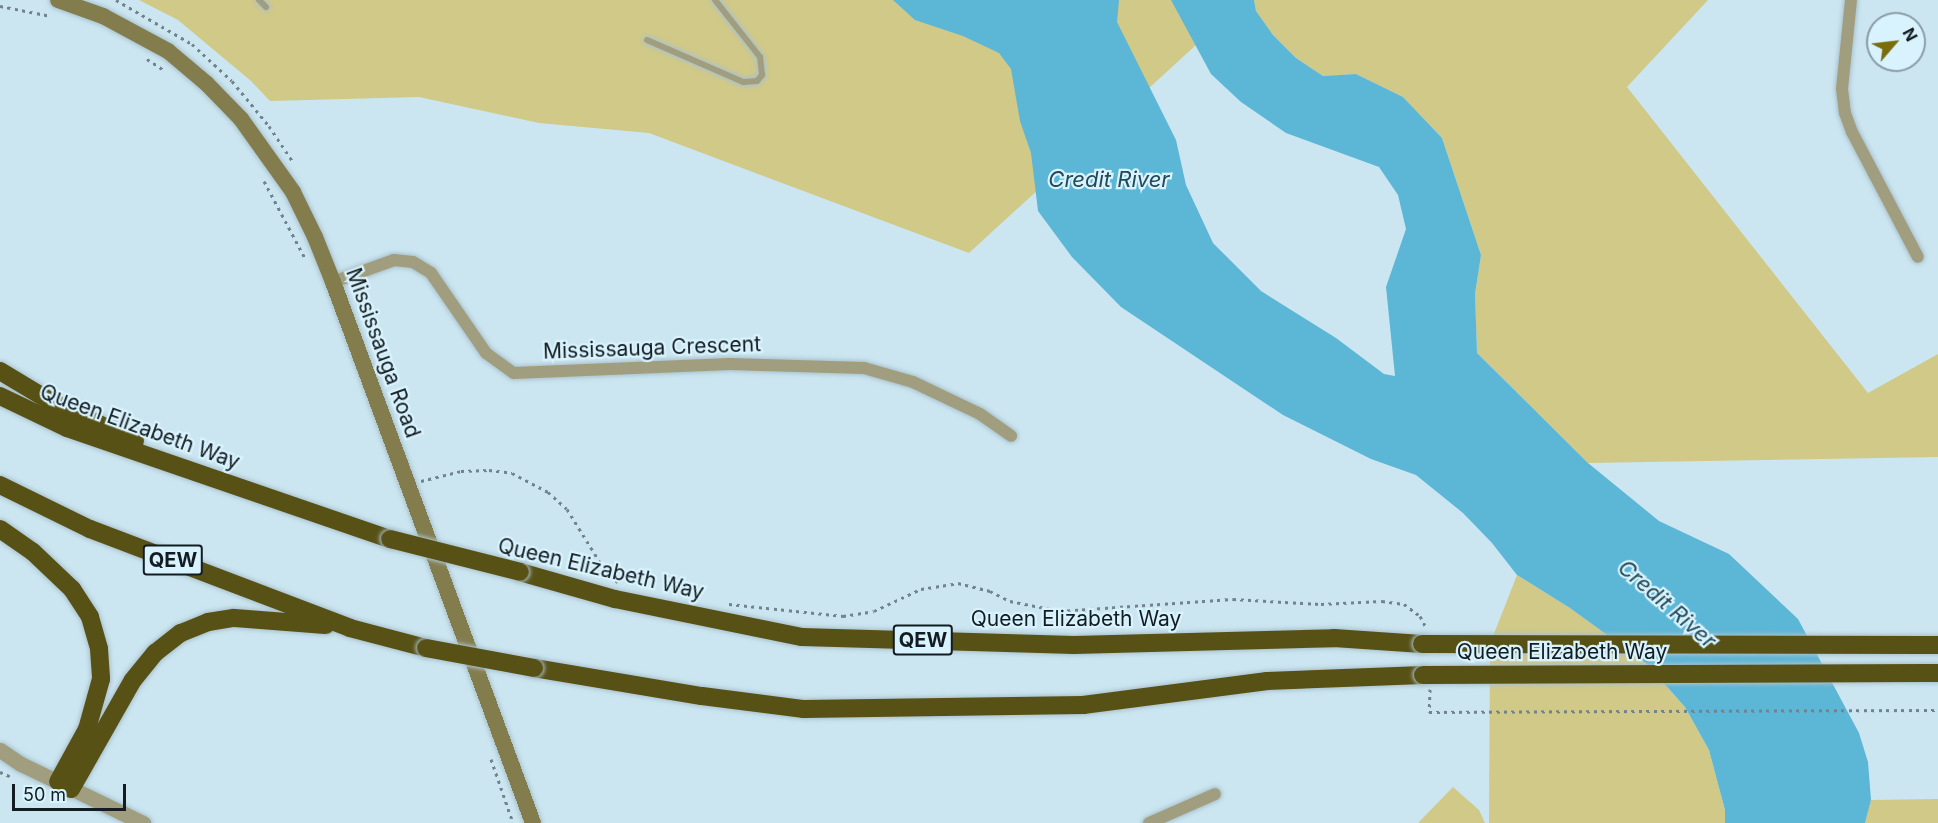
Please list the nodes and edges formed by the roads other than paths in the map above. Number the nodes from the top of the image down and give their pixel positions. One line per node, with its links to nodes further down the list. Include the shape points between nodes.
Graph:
1 (58, 0): 8 (main road, Mississauga Road, via 103,16 168,51 207,84 241,119 287,184)
2 (260, 0): 5 (lane)
3 (715, 0): 6 (lane, via 760,57 762,75 757,81 743,82)
4 (1851, 0): 7 (street, via 1842,89 1845,113)
5 (266, 7)
6 (647, 40)
7 (1918, 257)
8 (333, 282): 11 (street, Mississauga Crescent, via 394,260 413,262 431,273 486,353 514,373 730,364 864,368 913,382 980,414); 23 (main road, Mississauga Road)
9 (0, 371): 12 (highway, via 50,401)
10 (0, 396): 12 (highway, Queen Elizabeth Way / QEW, via 67,428)
11 (1011, 436)
12 (220, 482): 16 (highway, Queen Elizabeth Way / QEW, bridge, via 390,539 615,598 802,637 1074,645 1424,637)
13 (0, 485): 15 (highway, Queen Elizabeth Way / QEW, via 90,529)
14 (0, 529): 19 (highway, via 33,552 72,589 90,617 99,649 101,679)
15 (350, 627): 17 (highway, Queen Elizabeth Way / QEW, bridge, via 426,648 534,668 804,709 1083,705 1267,681); 19 (highway, via 234,618 208,622 181,633 155,653 133,680)
16 (1938, 645)
17 (1938, 673)
18 (0, 750): 19 (street)
19 (65, 785): 22 (street)
20 (1215, 794): 21 (street)
21 (1178, 818): 24 (street)
22 (143, 823)
23 (533, 823)
24 (1149, 823)

